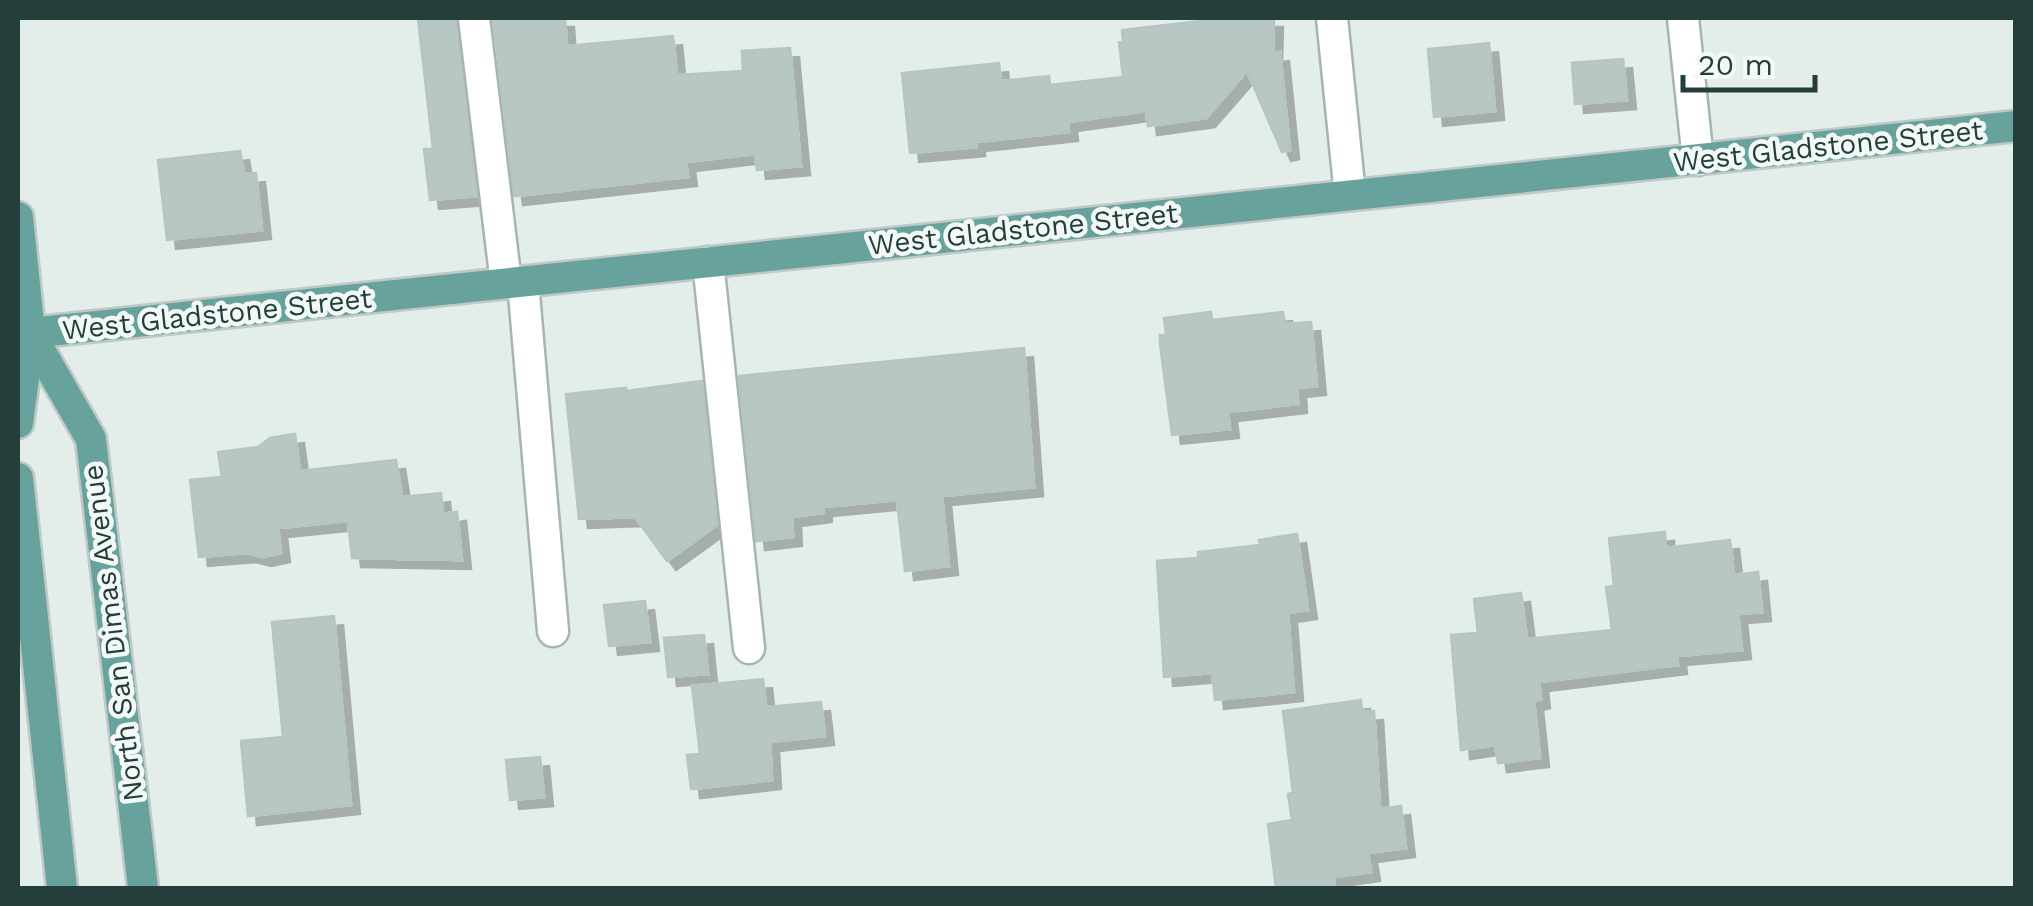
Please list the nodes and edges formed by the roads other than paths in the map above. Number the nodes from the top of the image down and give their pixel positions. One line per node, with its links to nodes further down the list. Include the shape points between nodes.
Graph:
1 (474, 18): 9 (street)
2 (1332, 18): 6 (street)
3 (1683, 18): 5 (street)
4 (2016, 126): 5 (main road, West Gladstone Street)
5 (1698, 160): 6 (main road, West Gladstone Street)
6 (1350, 196): 8 (main road, West Gladstone Street)
7 (18, 216): 10 (main road, North San Dimas Avenue)
8 (708, 262): 9 (main road, West Gladstone Street); 14 (street)
9 (514, 283): 10 (main road, West Gladstone Street); 13 (street)
10 (24, 334): 11 (main road, North San Dimas Avenue); 16 (main road, North San Dimas Avenue, via 91,439)
11 (18, 423)
12 (18, 478): 15 (main road)
13 (553, 631)
14 (749, 648)
15 (62, 888)
16 (142, 888)

